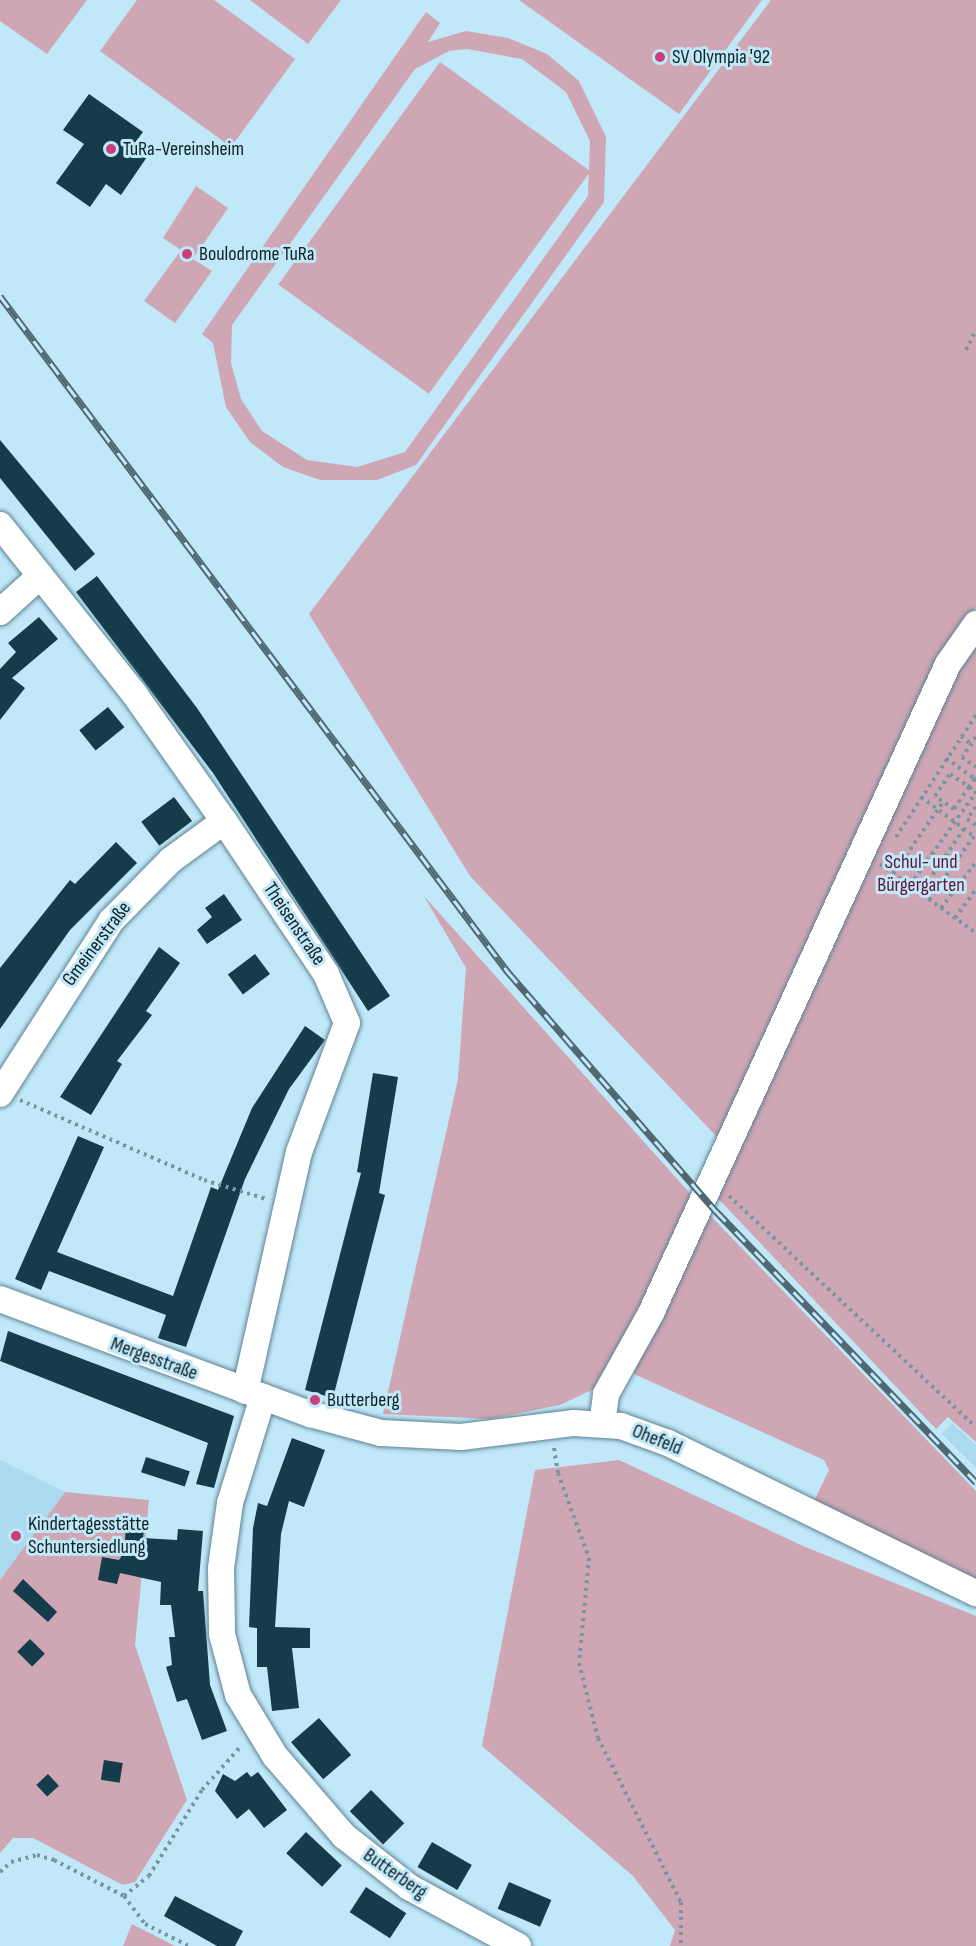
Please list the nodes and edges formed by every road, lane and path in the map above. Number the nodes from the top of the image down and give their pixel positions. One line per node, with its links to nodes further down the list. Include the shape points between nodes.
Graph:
1 (976, 330): 2 (path)
2 (966, 350)
3 (0, 525): 4 (street, Theisenstraße)
4 (40, 576): 5 (street); 24 (street, Theisenstraße, via 135,695)
5 (0, 612)
6 (976, 624): 41 (street, via 948,664)
7 (975, 719): 8 (path)
8 (961, 736): 10 (path); 11 (path)
9 (976, 737): 10 (path)
10 (971, 744): 12 (path, via 962,757)
11 (946, 758): 13 (path); 14 (path)
12 (976, 767)
13 (975, 778): 16 (path)
14 (932, 780): 15 (path); 18 (path)
15 (941, 786): 16 (path, via 950,774); 20 (path, via 934,796)
16 (969, 787): 17 (path); 19 (path)
17 (976, 792): 21 (path)
18 (921, 797): 23 (path); 29 (path)
19 (960, 800): 20 (path, via 954,809); 21 (path)
20 (943, 802): 23 (path)
21 (967, 805): 22 (path); 25 (path)
22 (975, 808): 26 (path, via 967,819)
23 (937, 810): 25 (path); 32 (path)
24 (224, 821): 40 (street, Gmeinerstraße, via 171,860 111,921); 42 (street, Theisenstraße, via 327,974 348,1023 299,1152)
25 (954, 822): 27 (path); 33 (path)
26 (975, 825): 27 (path)
27 (966, 831): 28 (path); 35 (path)
28 (975, 837): 36 (path)
29 (891, 844)
30 (885, 854): 32 (path, via 879,863)
31 (976, 862): 37 (path)
32 (893, 874): 33 (path)
33 (910, 885): 35 (path)
34 (976, 889): 38 (path)
35 (920, 893): 36 (path)
36 (929, 900): 37 (path)
37 (941, 908): 38 (path)
38 (955, 918): 39 (path)
39 (976, 933)
40 (1, 1093): 42 (path, via 204,1180)
41 (711, 1179): 46 (street, via 651,1313 606,1394); 47 (path)
42 (286, 1206): 44 (street, Theisenstraße)
43 (0, 1299): 44 (street, Mergesstraße)
44 (254, 1394): 45 (street, Mergesstraße); 50 (street, Butterberg, via 230,1503 220,1600 228,1668)
45 (310, 1414): 48 (street, Ohefeld, via 381,1433 419,1436 499,1435)
46 (602, 1424): 48 (street, Ohefeld); 49 (street, Ohefeld, via 668,1443)
47 (976, 1426)
48 (551, 1427): 56 (path, via 558,1473 590,1558 579,1663 595,1727 624,1796 681,1902)
49 (976, 1593)
50 (257, 1729): 52 (path, via 202,1790 149,1876); 53 (street, Butterberg, via 314,1804 358,1850)
51 (0, 1872): 52 (path, via 11,1862 37,1855)
52 (124, 1896): 54 (path, via 145,1924)
53 (490, 1940): 55 (street, Butterberg)
54 (189, 1946)
55 (518, 1946)
56 (681, 1946)

